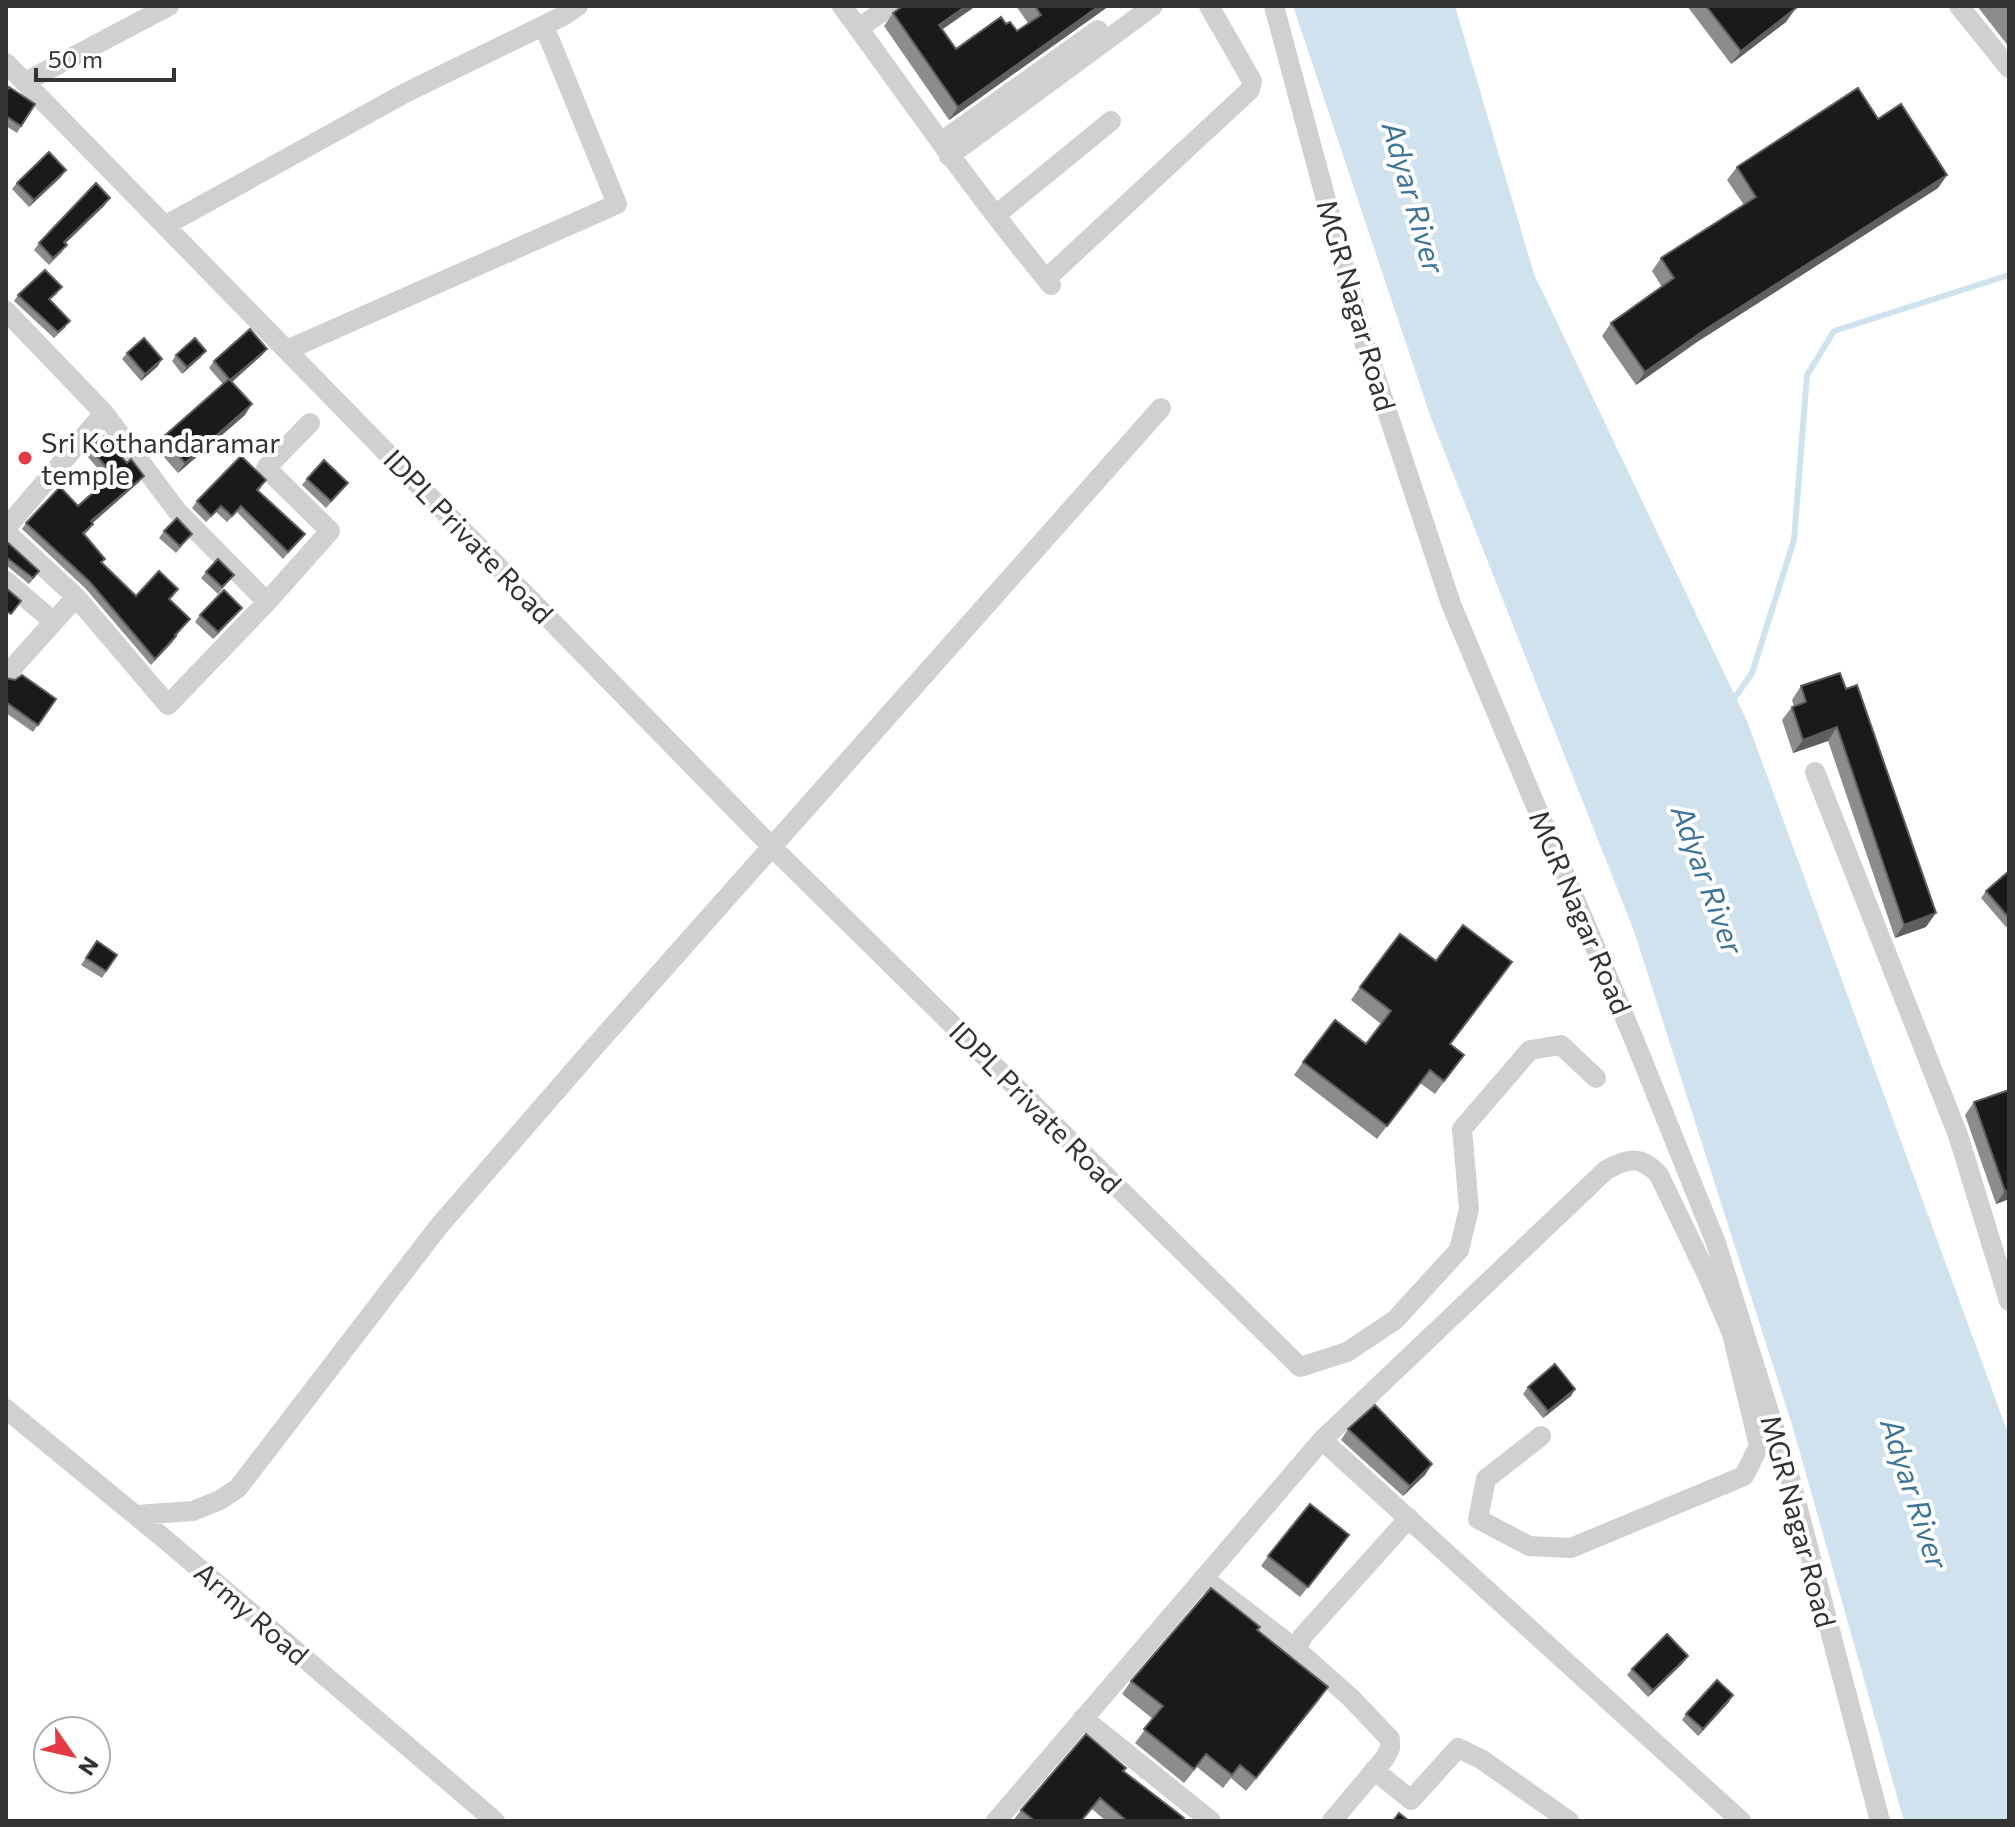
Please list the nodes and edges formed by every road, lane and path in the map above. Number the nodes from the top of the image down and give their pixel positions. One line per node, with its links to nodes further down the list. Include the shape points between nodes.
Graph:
1 (169, 6): 14 (street)
2 (578, 6): 10 (street)
3 (842, 6): 11 (street)
4 (890, 6): 11 (street)
5 (1132, 6): 16 (street)
6 (1153, 6): 16 (street)
7 (1209, 6): 17 (street, via 1252,81 1250,90 1049,282)
8 (1274, 6): 49 (street, MGR Nagar Road, via 1364,342 1451,604 1716,1243 1791,1482)
9 (1959, 6): 13 (street)
10 (544, 26): 18 (street, via 407,92); 20 (street, via 617,204)
11 (859, 28): 16 (street)
12 (6, 63): 14 (street, IDPL Private Road)
13 (2009, 68)
14 (25, 82): 18 (street, IDPL Private Road)
15 (1111, 121): 17 (street)
16 (945, 149): 17 (street)
17 (996, 215)
18 (166, 225): 20 (street, IDPL Private Road)
19 (6, 311): 22 (street)
20 (287, 350): 31 (street, IDPL Private Road)
21 (1161, 408): 31 (street)
22 (104, 413): 24 (street); 27 (street, via 177,511)
23 (310, 423): 27 (street, via 266,468 330,531)
24 (6, 530): 26 (street)
25 (6, 581): 28 (street)
26 (76, 597): 27 (street, via 168,705); 28 (street)
27 (267, 602)
28 (54, 622): 29 (street)
29 (6, 675)
30 (1815, 772): 33 (street, via 1958,1135)
31 (772, 847): 32 (street, IDPL Private Road, via 1300,1367 1347,1352 1395,1320 1459,1250 1469,1209 1462,1129 1530,1050 1561,1045); 37 (street, via 439,1226 238,1488 193,1511)
32 (1596, 1078)
33 (2009, 1301)
34 (6, 1409): 37 (street, Army Road)
35 (1541, 1436): 36 (street, via 1486,1479 1478,1519 1529,1546 1571,1548 1744,1476 1759,1446 1732,1334 1659,1175 1648,1163 1633,1159 1606,1170)
36 (1322, 1440): 38 (street); 39 (street)
37 (136, 1515): 43 (street, Army Road)
38 (1409, 1518): 40 (street, via 1302,1637); 48 (street)
39 (1203, 1578): 40 (street); 41 (street)
40 (1297, 1650): 42 (street, via 1390,1739 1390,1748)
41 (1083, 1718): 44 (street); 45 (street)
42 (1374, 1770): 46 (street); 47 (street, via 1411,1800 1458,1748)
43 (495, 1821)
44 (996, 1821)
45 (1211, 1821)
46 (1332, 1821)
47 (1569, 1821)
48 (1741, 1821)
49 (1880, 1821)

